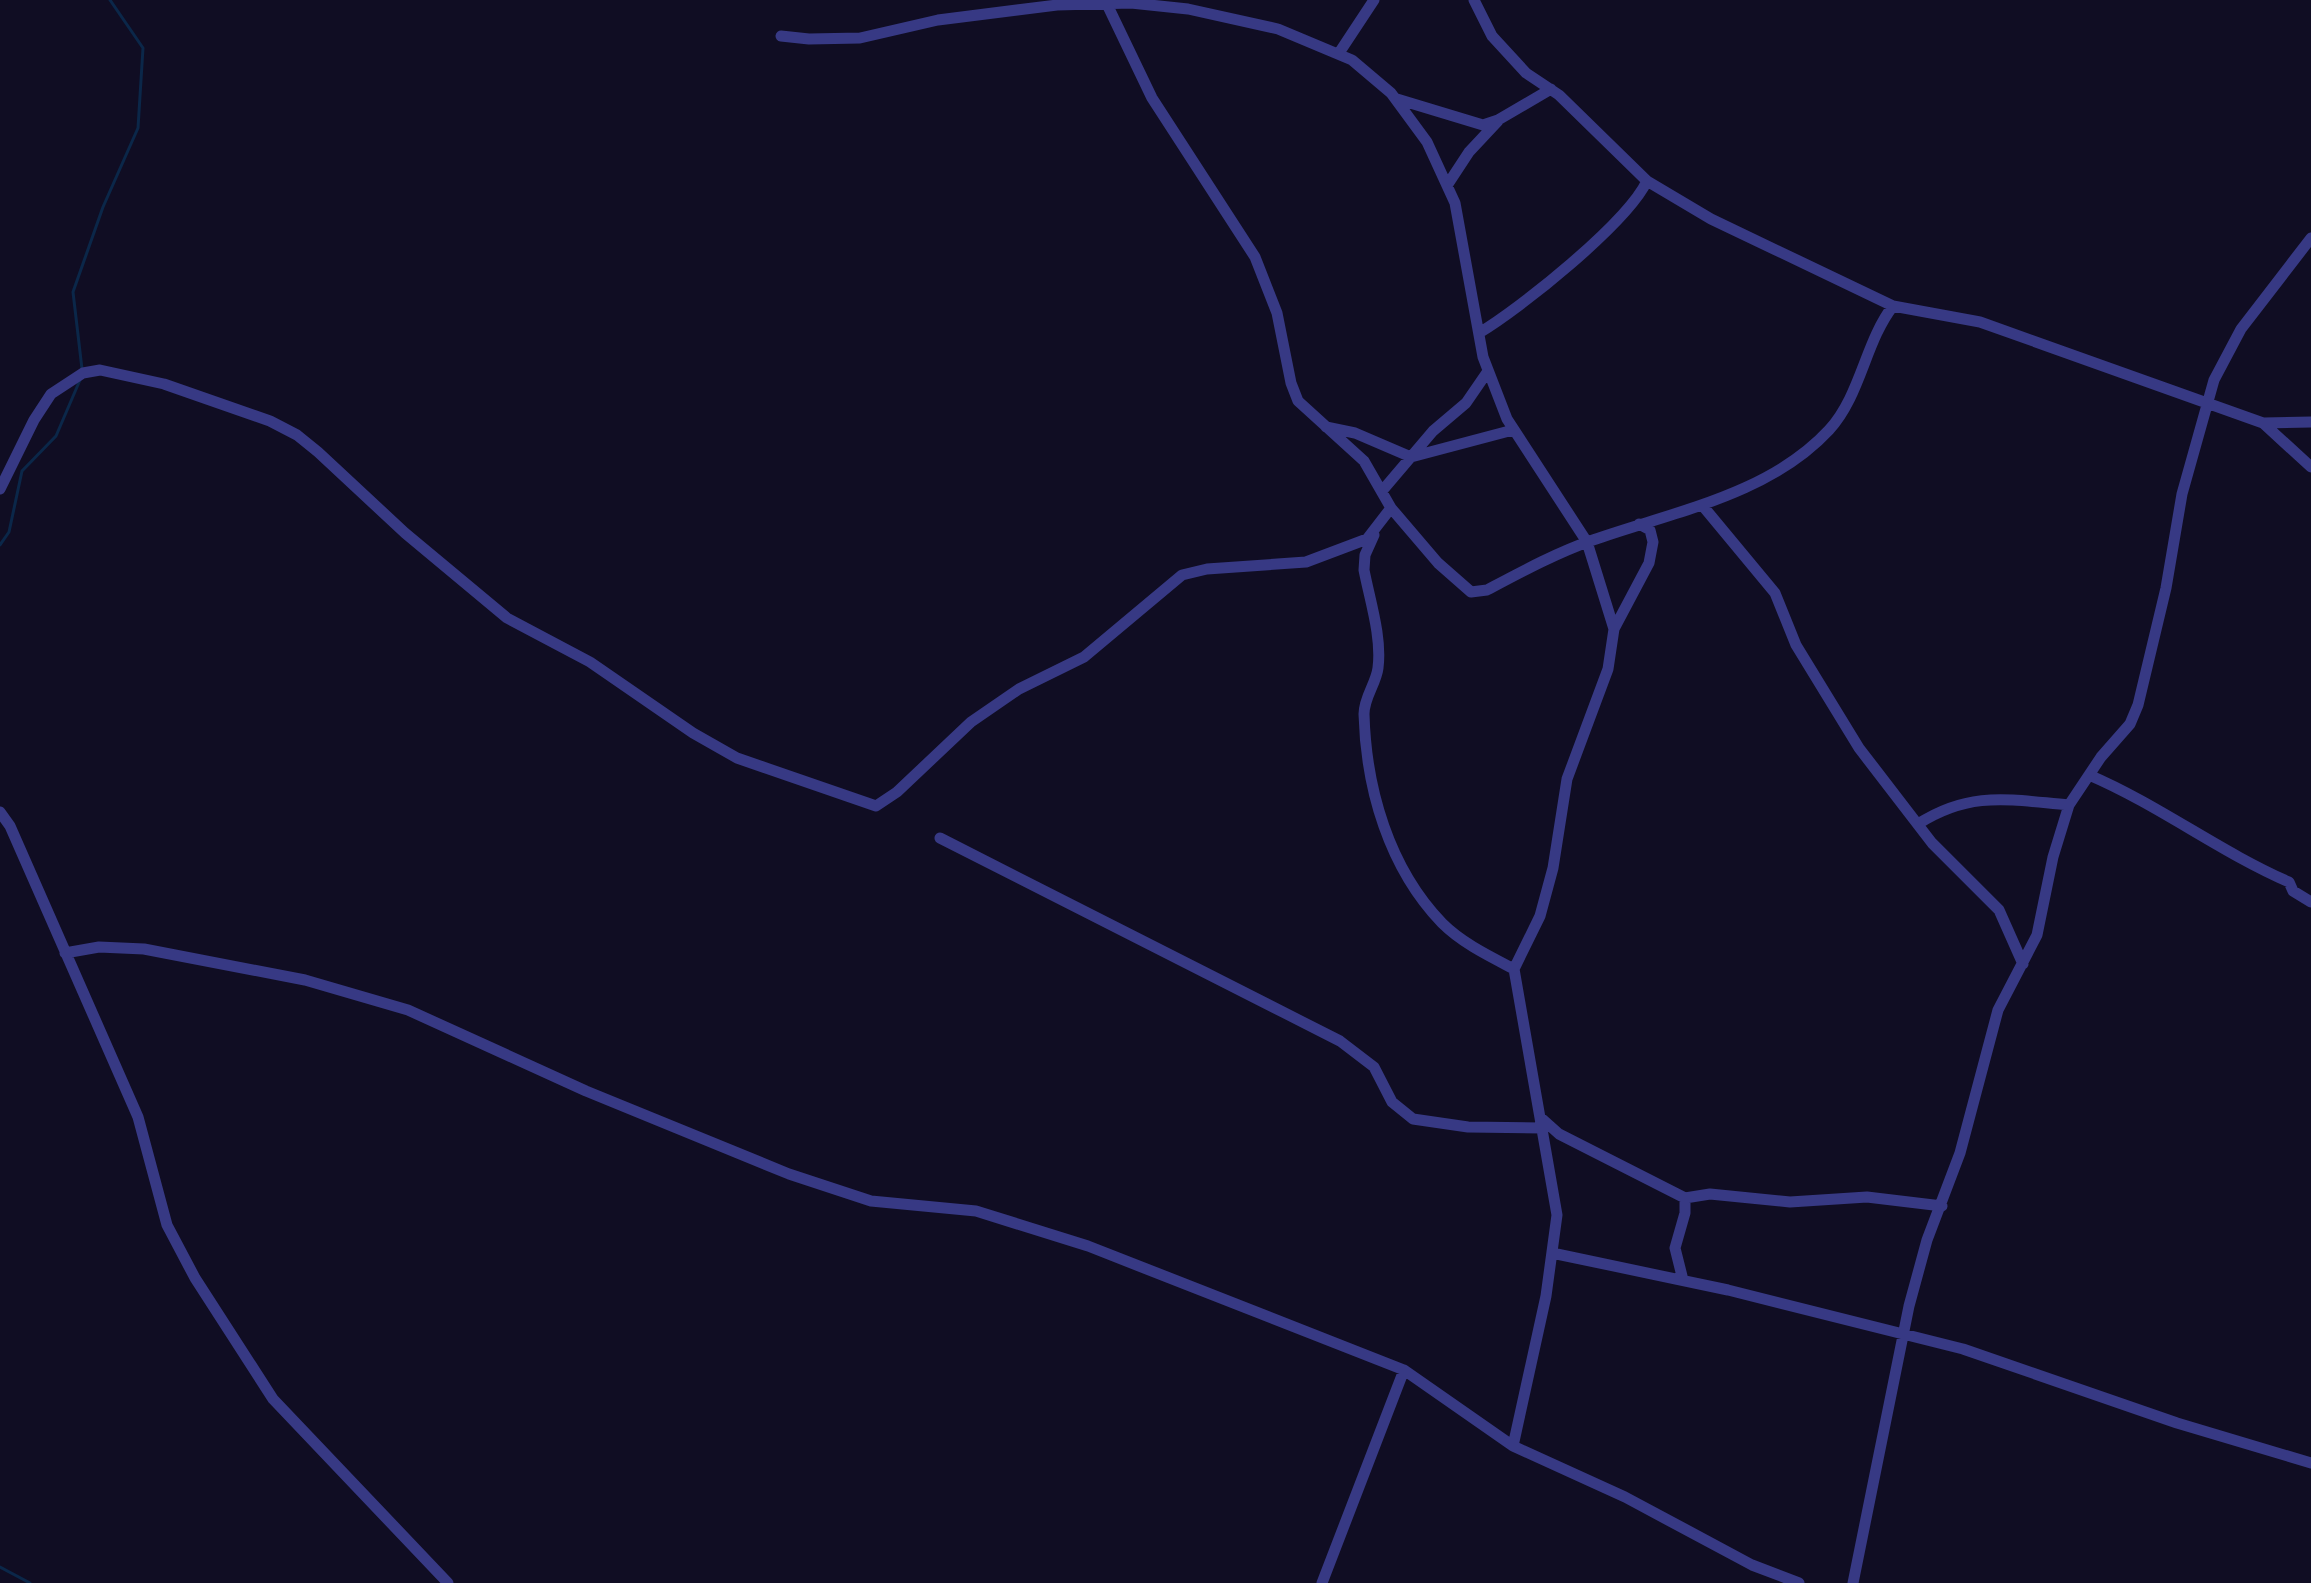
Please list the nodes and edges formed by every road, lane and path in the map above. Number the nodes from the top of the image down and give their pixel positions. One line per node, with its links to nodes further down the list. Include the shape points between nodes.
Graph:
1 (1374, 0): 5 (street)
2 (1474, 0): 6 (street, via 1483,22 1509,56)
3 (1106, 1): 4 (street, via 938,20 860,38); 5 (street, via 1251,22); 18 (street, via 1152,98 1255,257 1277,313 1294,393)
4 (781, 36)
5 (1339, 53): 7 (street)
6 (1551, 89): 8 (street); 9 (street)
7 (1396, 99): 8 (street, via 1467,122 1483,125); 10 (street, via 1423,135)
8 (1498, 120): 10 (street)
9 (1647, 181): 12 (street, via 1711,219); 13 (street, via 1618,221)
10 (1448, 184): 13 (street)
11 (2311, 238): 15 (street, via 2230,347)
12 (1893, 306): 15 (street, via 1980,322); 24 (street, via 1830,429 1804,454)
13 (1479, 333): 14 (street)
14 (1488, 371): 19 (street); 20 (street, via 1466,403)
15 (2207, 405): 17 (street); 30 (street, via 2184,485 2138,705 2130,724)
16 (2311, 422): 17 (street)
17 (2263, 423): 21 (street)
18 (1321, 426): 20 (street, via 1355,433); 23 (street, via 1364,461)
19 (1513, 430): 20 (street); 28 (street)
20 (1411, 457): 23 (street)
21 (2311, 467)
22 (0, 489): 27 (street, via 51,394 83,373 100,370 164,384 270,421 318,452 507,618 590,662 737,758 876,806 971,722 1019,689 1084,657 1182,575 1306,562 1351,547)
23 (1382, 491): 25 (street)
24 (1702, 505): 26 (street); 33 (street, via 1775,593 1796,645 1828,700)
25 (1391, 508): 27 (street); 28 (street, via 1471,592 1487,590)
26 (1639, 524): 28 (street); 29 (street, via 1650,530 1652,551)
27 (1376, 531): 38 (street, via 1364,570 1378,662 1364,713 1369,768 1385,830 1409,878 1443,923)
28 (1587, 542): 29 (street)
29 (1614, 629): 38 (street, via 1608,669 1567,779 1540,916)
30 (2089, 775): 31 (street); 35 (street, via 2152,804 2248,865 2289,882)
31 (2069, 805): 33 (street, via 1972,800); 37 (street, via 2042,921)
32 (0, 812): 36 (street)
33 (1918, 824): 37 (street, via 1991,900)
34 (940, 838): 39 (street, via 1340,1041 1374,1067 1387,1096 1407,1117 1468,1127)
35 (2311, 902)
36 (65, 953): 45 (street, via 99,947 144,949 305,980 408,1010 599,1097 789,1174 871,1201 976,1211 1088,1246); 48 (street, via 138,1117 167,1225 195,1278 273,1399)
37 (2023, 964): 41 (street, via 1998,1010)
38 (1514, 969): 39 (street)
39 (1541, 1123): 40 (street); 42 (street, via 1557,1206)
40 (1685, 1198): 41 (street, via 1710,1194 1790,1202 1867,1197); 43 (street, via 1675,1248)
41 (1942, 1206): 44 (street, via 1927,1240)
42 (1552, 1253): 43 (street); 46 (street)
43 (1683, 1280): 44 (street)
44 (1903, 1336): 47 (street, via 1963,1349 2146,1414); 51 (street)
45 (1404, 1370): 46 (street); 49 (street)
46 (1513, 1446): 50 (street, via 1625,1497 1752,1565)
47 (2311, 1463)
48 (448, 1583)
49 (1322, 1583)
50 (1799, 1583)
51 (1853, 1583)

